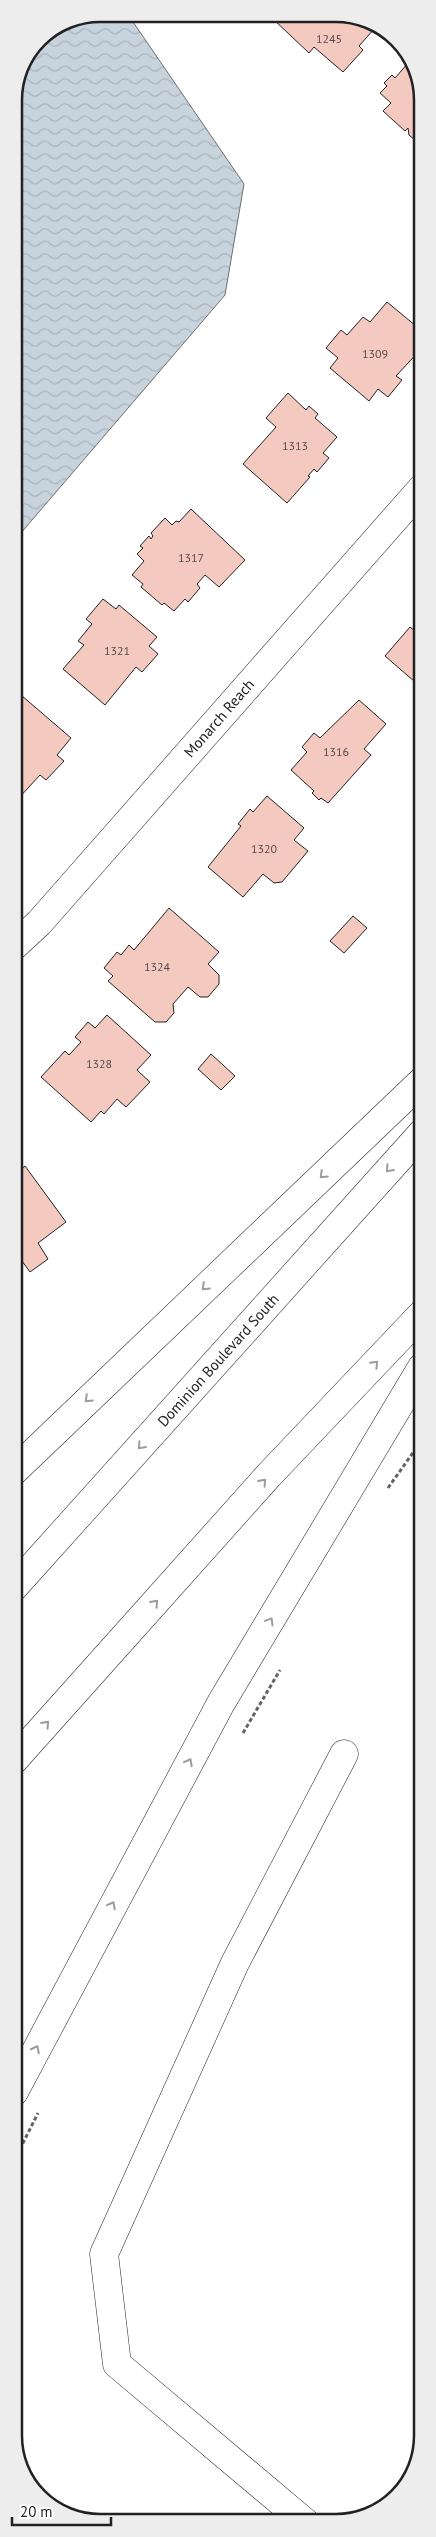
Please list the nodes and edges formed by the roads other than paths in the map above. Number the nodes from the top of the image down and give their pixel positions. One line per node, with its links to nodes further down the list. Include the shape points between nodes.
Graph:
1 (413, 498): 2 (main road, Monarch Reach)
2 (22, 938)
3 (413, 1090): 7 (main road, one-way to 7)
4 (413, 1143): 8 (main road, Dominion Boulevard South, one-way to 8)
5 (414, 1323): 9 (main road, one-way to 5, via 269,1475)
6 (414, 1381): 11 (main road, one-way to 6, via 221,1703)
7 (23, 1462)
8 (23, 1577)
9 (23, 1750)
10 (344, 1754): 12 (main road, via 235,1963 104,2254 117,2364)
11 (23, 2075)
12 (295, 2514)

